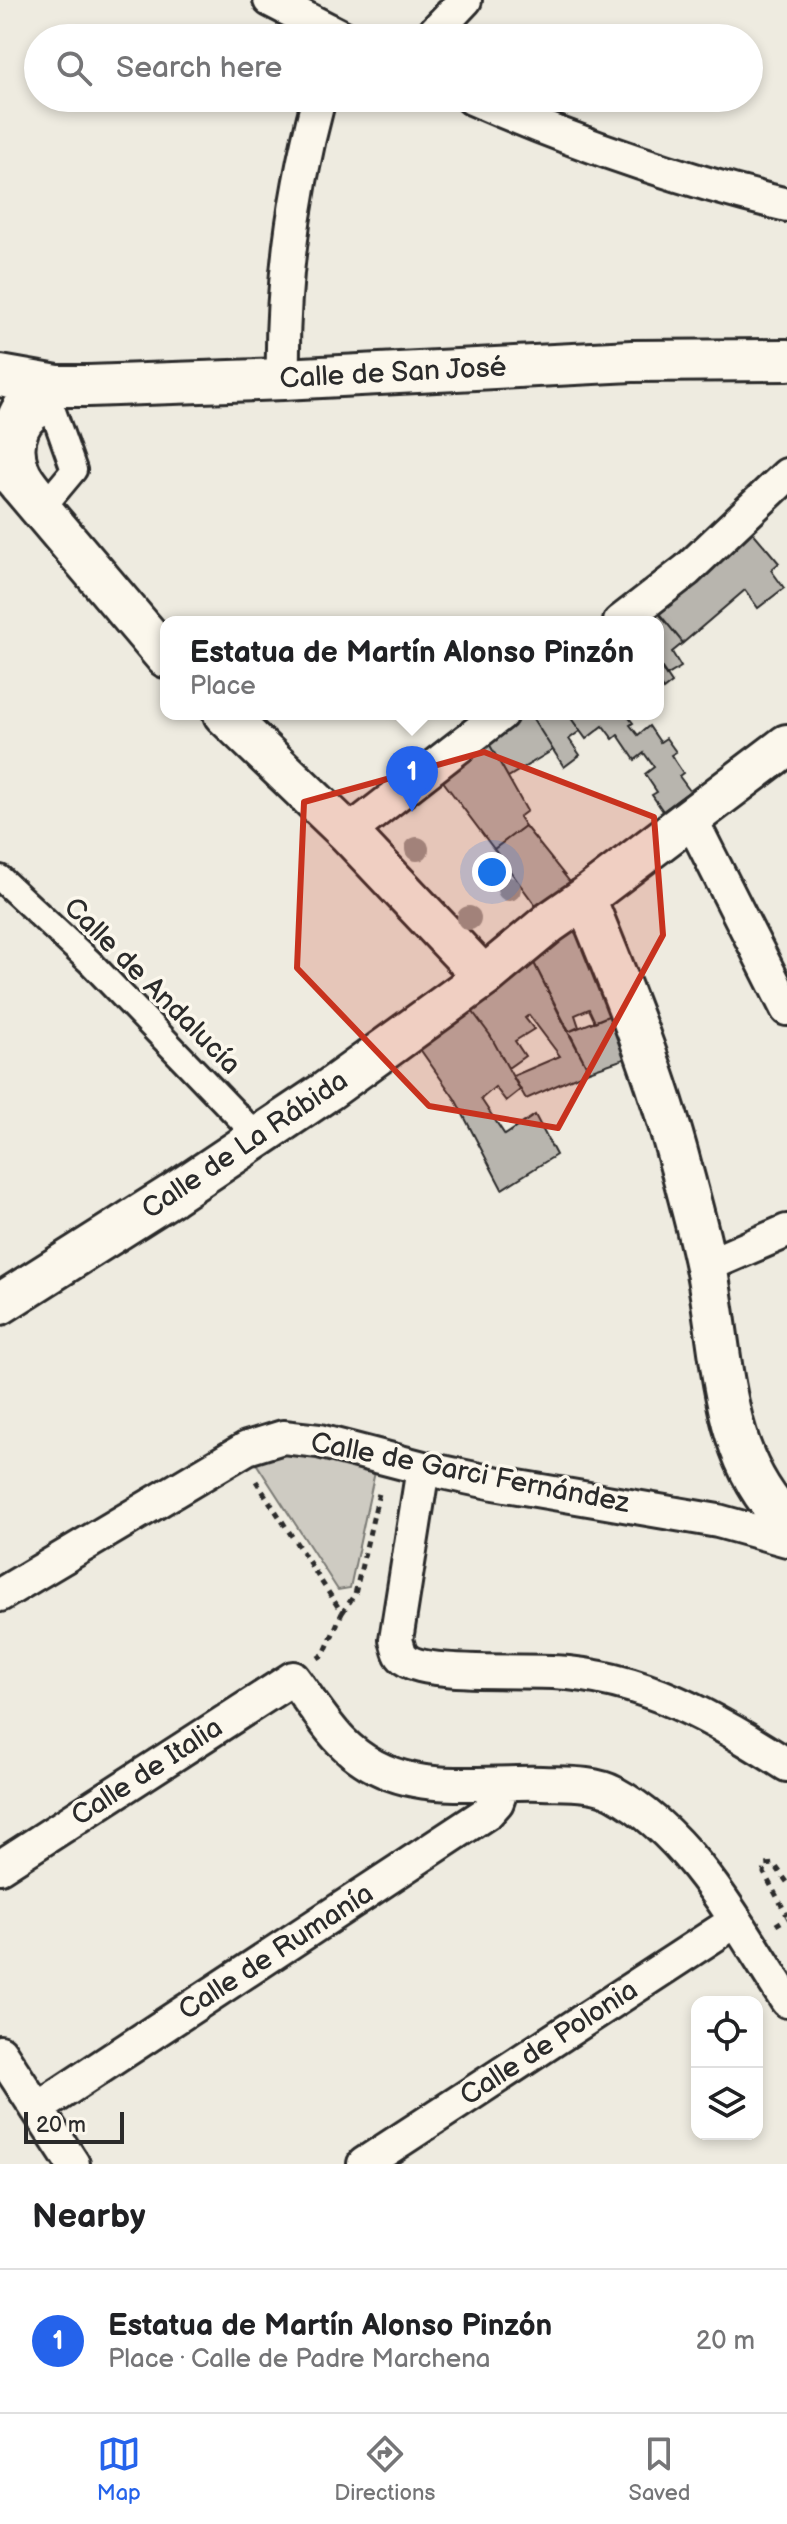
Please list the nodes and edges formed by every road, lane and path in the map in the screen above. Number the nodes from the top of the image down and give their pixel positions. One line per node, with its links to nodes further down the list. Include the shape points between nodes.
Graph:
1 (270, 0): 3 (street)
2 (465, 0): 4 (street)
3 (316, 24)
4 (442, 24)
5 (315, 112): 10 (street, via 289,238)
6 (504, 112): 7 (street, via 665,171)
7 (787, 205)
8 (787, 360): 10 (street, Calle de San José, via 632,361)
9 (0, 376): 11 (street, Calle de San José)
10 (283, 379): 11 (street, Calle de San José)
11 (55, 398): 12 (street, via 38,395 24,407 13,428)
12 (10, 473): 15 (street)
13 (787, 475): 14 (street, via 687,570)
14 (628, 616)
15 (160, 650)
16 (230, 720): 20 (street)
17 (493, 720): 20 (street)
18 (787, 745): 19 (street, Calle de La Rábida)
19 (690, 817): 22 (street, Calle de La Rábida); 24 (street)
20 (348, 833): 23 (street)
21 (0, 878): 25 (street, Calle de Andalucía, via 90,962)
22 (585, 898): 23 (street, Calle de La Rábida); 27 (street, via 655,1078)
23 (484, 977): 25 (street, Calle de La Rábida)
24 (787, 1009)
25 (259, 1138): 28 (street, Calle de La Rábida)
26 (787, 1231): 27 (street)
27 (706, 1266): 32 (street, via 732,1426 747,1468)
28 (0, 1304)
29 (238, 1453): 30 (street, Calle de Garci Fernández, via 283,1437); 34 (street, Calle de Garci Fernández); 35 (path)
30 (387, 1457): 31 (street, Calle de Garci Fernández); 35 (path, via 355,1594)
31 (423, 1468): 33 (street, Calle de Garci Fernández, via 718,1521); 37 (street, via 396,1640 403,1657 416,1665 446,1669 617,1679 685,1704)
32 (787, 1522)
33 (787, 1540)
34 (0, 1595)
35 (342, 1613): 36 (path, via 324,1654)
36 (293, 1678): 38 (street, via 342,1742 370,1762 426,1784); 39 (street, Calle de Italia)
37 (787, 1765)
38 (503, 1785): 42 (street, via 580,1784 611,1791 666,1831); 45 (street, Calle de Rumanía, via 488,1812)
39 (0, 1867)
40 (787, 1882): 41 (path, via 774,1864 765,1865 764,1873)
41 (787, 1915)
42 (734, 1922): 43 (street); 47 (street, Calle de Polonia)
43 (787, 2001)
44 (0, 2052): 45 (street)
45 (37, 2109): 46 (street)
46 (73, 2164)
47 (364, 2164)

